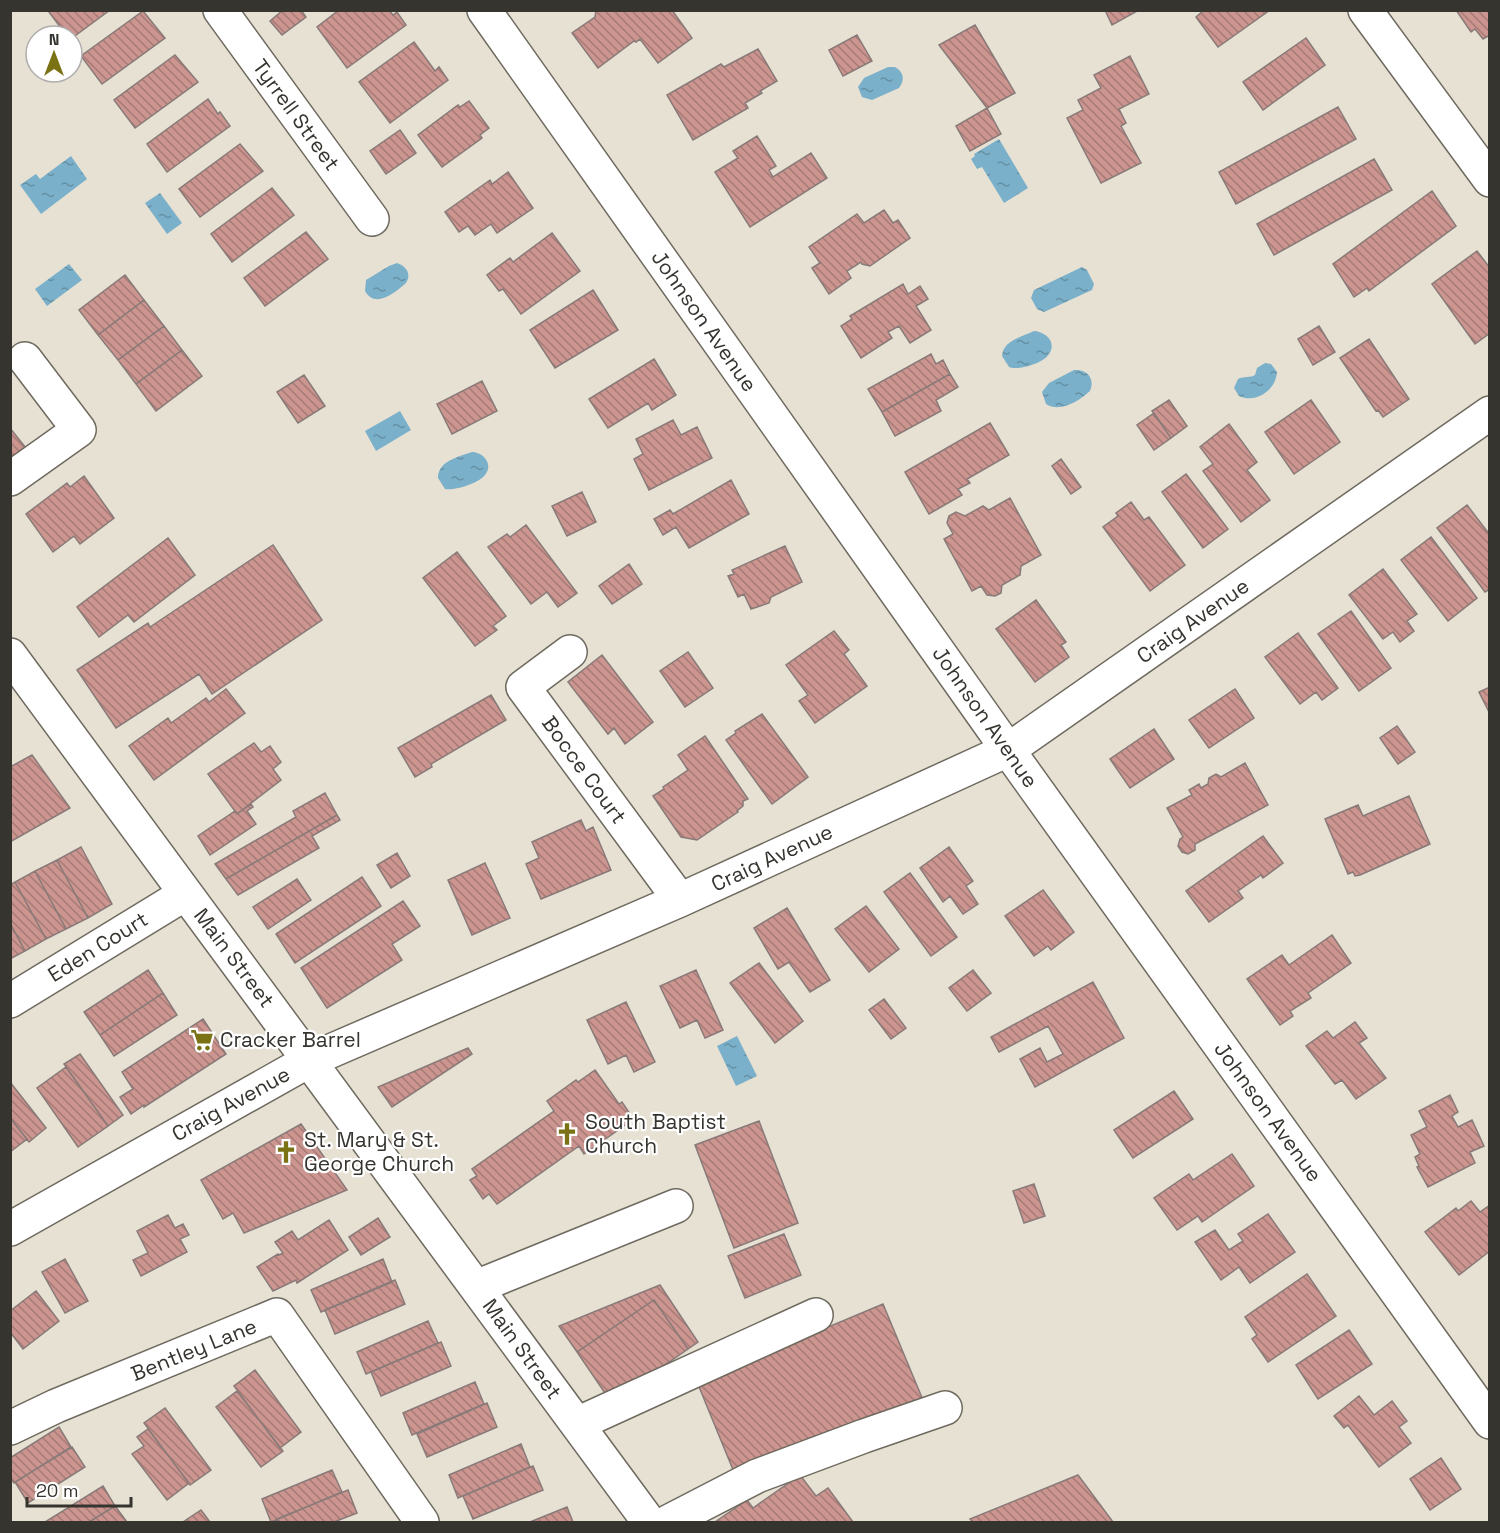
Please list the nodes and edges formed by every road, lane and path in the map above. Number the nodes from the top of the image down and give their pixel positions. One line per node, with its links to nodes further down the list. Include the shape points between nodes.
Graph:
1 (220, 10): 5 (street, Tyrrell Street)
2 (484, 10): 11 (street, Johnson Avenue)
3 (1365, 10): 4 (street)
4 (1490, 180)
5 (372, 219)
6 (24, 359): 8 (street, via 79,430)
7 (1490, 413): 11 (street, Craig Avenue)
8 (10, 479)
9 (570, 652): 13 (street, Bocce Court, via 523,687)
10 (10, 655): 12 (street, Main Street)
11 (1008, 750): 13 (street, Craig Avenue); 21 (street, Johnson Avenue)
12 (185, 894): 14 (street, Eden Court); 15 (street, Main Street)
13 (680, 900): 15 (street, Craig Avenue)
14 (10, 1001)
15 (310, 1060): 17 (street, Craig Avenue); 18 (street, Main Street)
16 (676, 1206): 18 (street)
17 (10, 1229)
18 (476, 1287): 22 (street, Main Street)
19 (816, 1315): 22 (street)
20 (945, 1408): 26 (street, via 757,1476)
21 (1490, 1422)
22 (577, 1424): 25 (street, Main Street)
23 (10, 1428): 24 (street, Bentley Lane, via 277,1315)
24 (422, 1522)
25 (649, 1522)
26 (668, 1522)

